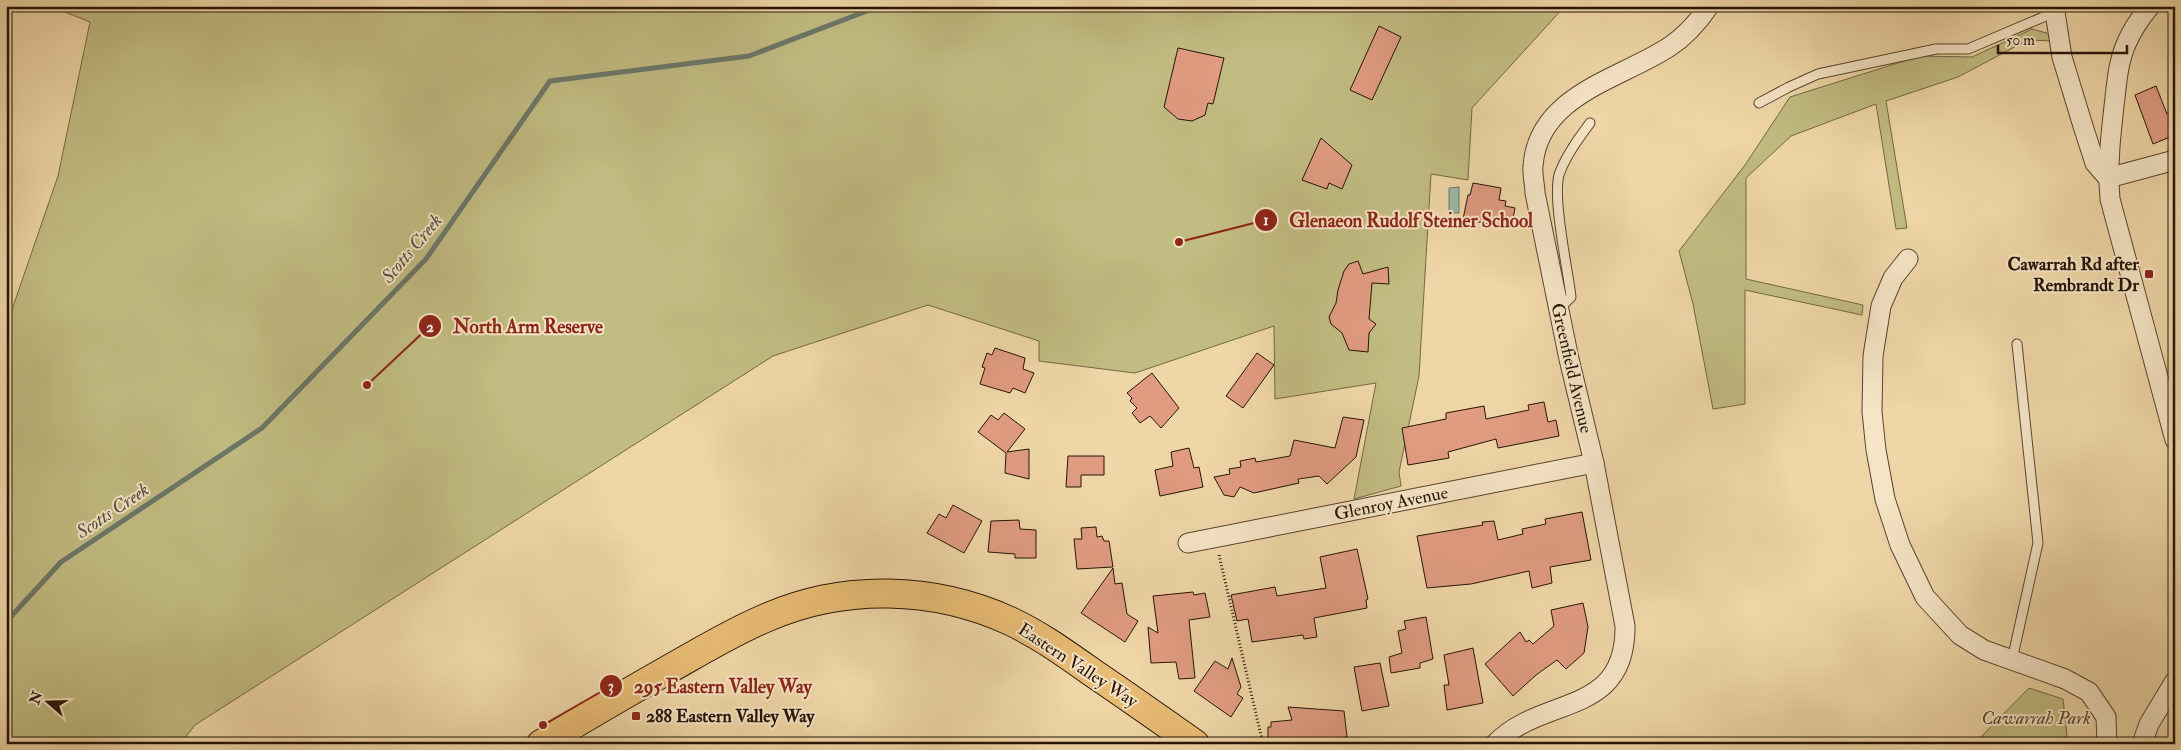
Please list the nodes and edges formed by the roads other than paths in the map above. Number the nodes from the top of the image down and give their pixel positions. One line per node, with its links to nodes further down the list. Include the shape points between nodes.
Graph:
1 (1709, 6): 9 (street, Greenfield Avenue, via 1693,28 1670,47 1571,100 1551,120 1538,143 1533,167 1536,193)
2 (2150, 6): 7 (street, via 2126,43 2119,65)
3 (2055, 9): 4 (lane, via 2035,22 1968,49 1936,49 1818,74); 7 (street, via 2062,57 2080,118 2095,163)
4 (1759, 103)
5 (1590, 123): 9 (lane, via 1559,173 1557,198 1571,297)
6 (2175, 160): 7 (street)
7 (2108, 178): 11 (street, via 2110,199)
8 (1908, 259): 14 (street, via 1894,278 1881,306 1873,356 1872,412 1885,499 1900,545 1924,597 1960,635 1984,650)
9 (1558, 311): 12 (street, Greenfield Avenue)
10 (2017, 344): 14 (lane, via 2038,543)
11 (2175, 440)
12 (1594, 462): 13 (street, Glenroy Avenue); 18 (street, Greenfield Avenue, via 1625,626 1620,662 1596,692 1582,701 1524,722)
13 (1188, 542)
14 (2012, 660): 19 (street, via 2065,679 2088,692 2106,717)
15 (2175, 681): 20 (street, via 2149,724)
16 (540, 744): 17 (main road, Eastern Valley Way, via 716,642 770,616 834,597 875,593 941,599 1010,621 1053,645)
17 (1195, 744)
18 (1495, 744)
19 (2107, 744)
20 (2142, 744)

